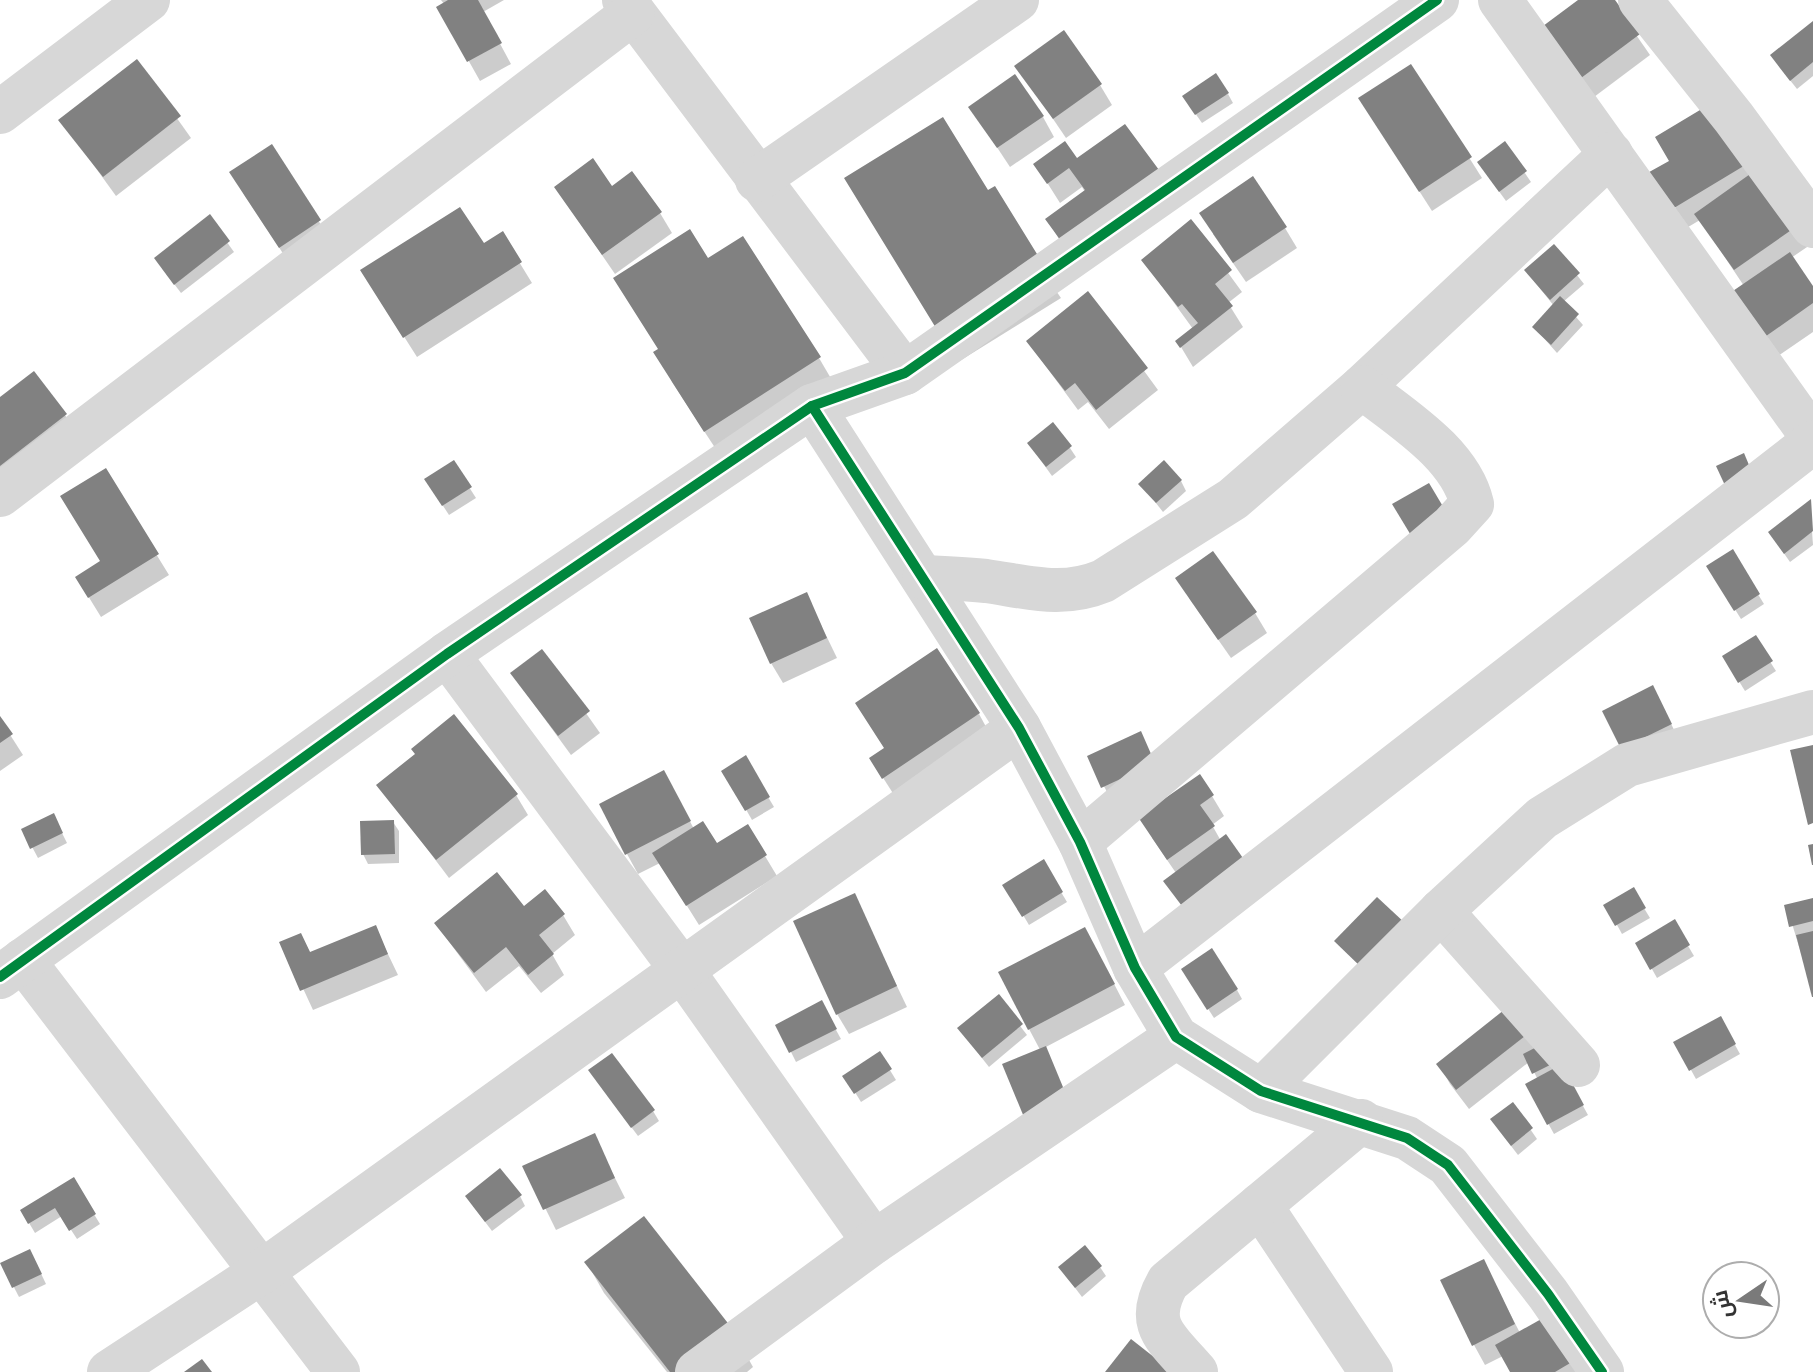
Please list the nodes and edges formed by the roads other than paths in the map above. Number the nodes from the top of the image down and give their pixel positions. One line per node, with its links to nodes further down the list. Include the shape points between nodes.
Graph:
1 (148, 0): 7 (street)
2 (1017, 0): 9 (street)
3 (1437, 0): 11 (street)
4 (1500, 0): 8 (street)
5 (1640, 0): 10 (street)
6 (629, 6): 9 (street); 15 (street)
7 (0, 112)
8 (1611, 154): 12 (street); 14 (street)
9 (757, 180): 11 (street)
10 (1813, 226)
11 (905, 373): 13 (street)
12 (1362, 387): 16 (street, via 1233,499 1103,581 1082,590 1050,592); 20 (street, via 1421,434 1467,481 1472,504)
13 (812, 406): 16 (street); 17 (street)
14 (1813, 440): 23 (street)
15 (0, 495)
16 (924, 577): 19 (street)
17 (447, 654): 22 (street); 24 (street)
18 (1813, 712): 21 (street, via 1627,765 1542,818)
19 (1019, 728): 20 (street); 24 (street)
20 (1080, 842): 23 (street)
21 (1441, 911): 26 (street); 27 (street)
22 (11, 968): 31 (street)
23 (1135, 968): 25 (street)
24 (682, 970): 30 (street); 31 (street)
25 (1176, 1037): 27 (street); 30 (street)
26 (1578, 1065)
27 (1261, 1091): 28 (street)
28 (1361, 1121): 29 (street); 37 (street, via 1407,1138 1448,1165)
29 (1260, 1205): 35 (street, via 1168,1282 1156,1303 1161,1331); 36 (street)
30 (874, 1242): 34 (street)
31 (260, 1273): 32 (street); 33 (street)
32 (109, 1372)
33 (338, 1372)
34 (697, 1372)
35 (1196, 1372)
36 (1371, 1372)
37 (1602, 1372)

